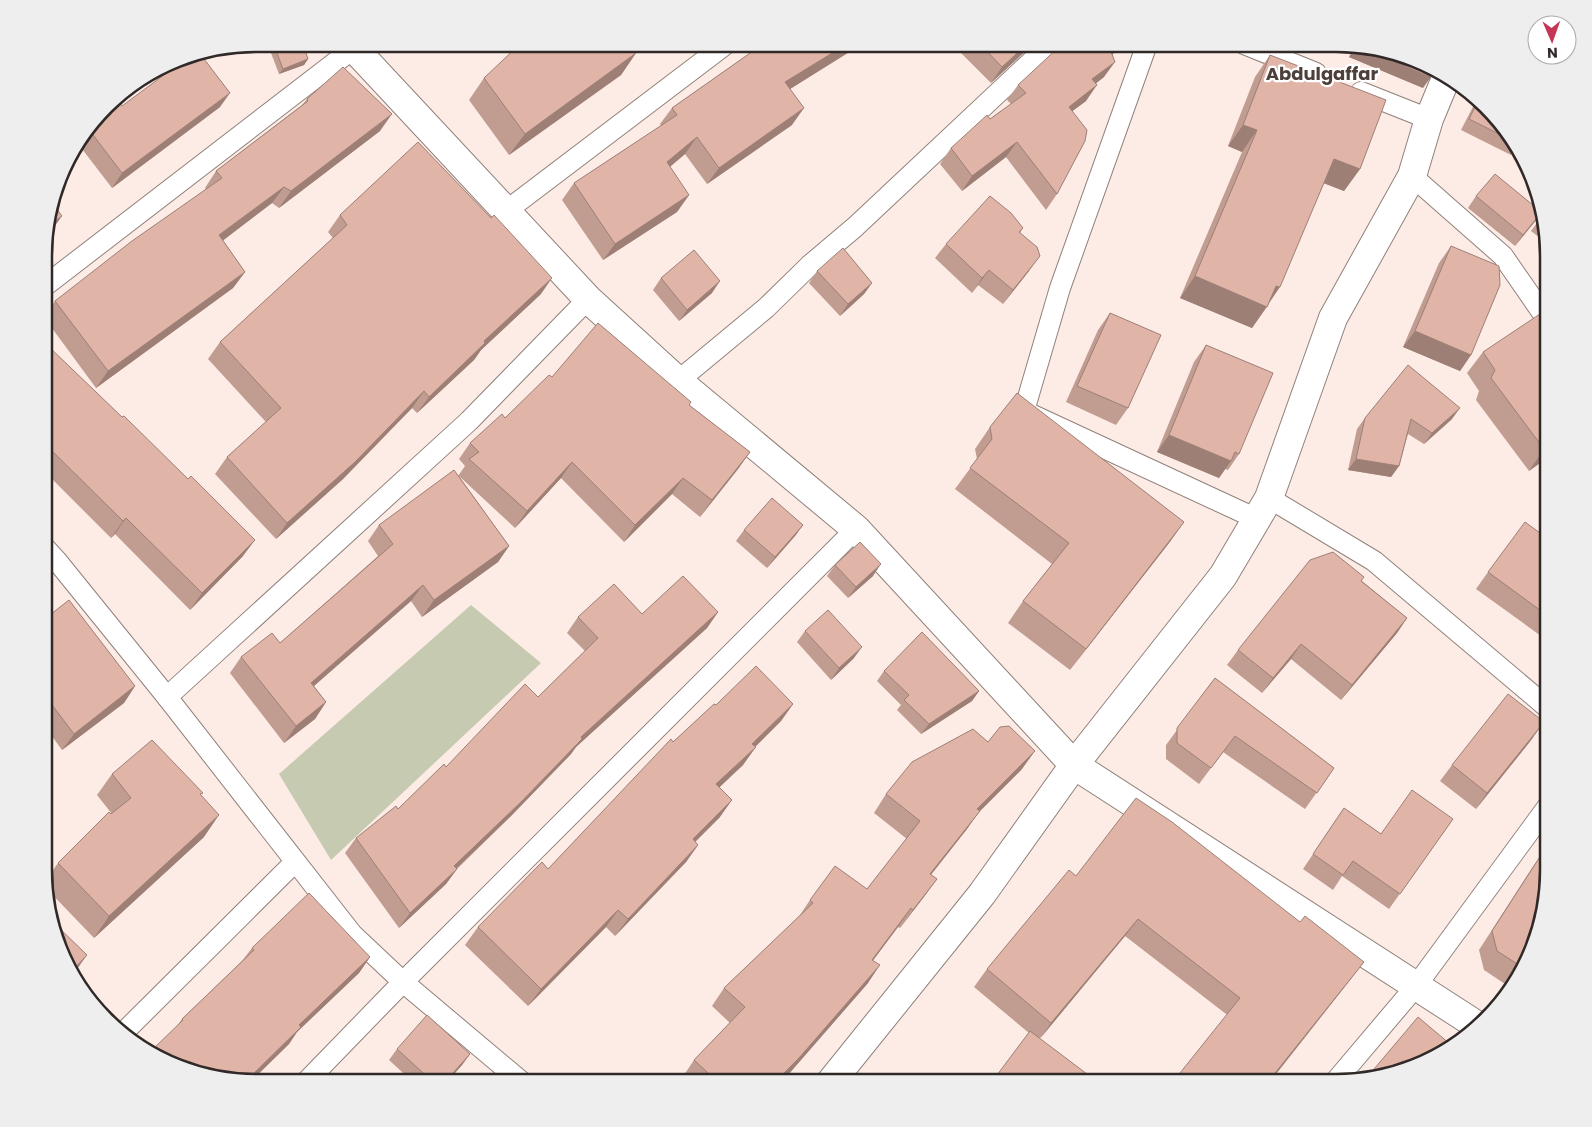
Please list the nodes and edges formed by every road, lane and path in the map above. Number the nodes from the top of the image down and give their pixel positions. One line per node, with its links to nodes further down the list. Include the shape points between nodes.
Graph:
1 (344, 52): 11 (street)
2 (358, 52): 10 (main road)
3 (715, 52): 10 (street)
4 (1041, 52): 14 (street, via 766,308)
5 (1144, 52): 15 (street, via 1060,288 1024,411)
6 (1263, 52): 8 (street)
7 (1444, 84): 8 (main road)
8 (1429, 120): 9 (main road)
9 (1412, 176): 13 (street, via 1503,256); 15 (main road, via 1333,318)
10 (506, 211): 12 (main road)
11 (52, 280)
12 (588, 300): 14 (main road); 18 (street, via 462,428)
13 (1540, 310)
14 (678, 381): 16 (main road)
15 (1263, 508): 19 (street, via 1374,561); 20 (main road, via 1223,576)
16 (856, 528): 20 (main road); 23 (street)
17 (52, 564): 18 (street)
18 (167, 697): 22 (street)
19 (1540, 701)
20 (1074, 765): 24 (main road); 29 (main road, via 982,894)
21 (1540, 817): 24 (street)
22 (296, 862): 23 (street, via 352,934); 26 (street)
23 (403, 982): 27 (street); 28 (street)
24 (1416, 986): 25 (main road); 30 (street)
25 (1472, 1022)
26 (128, 1028)
27 (314, 1074)
28 (512, 1074)
29 (837, 1074)
30 (1342, 1074)

